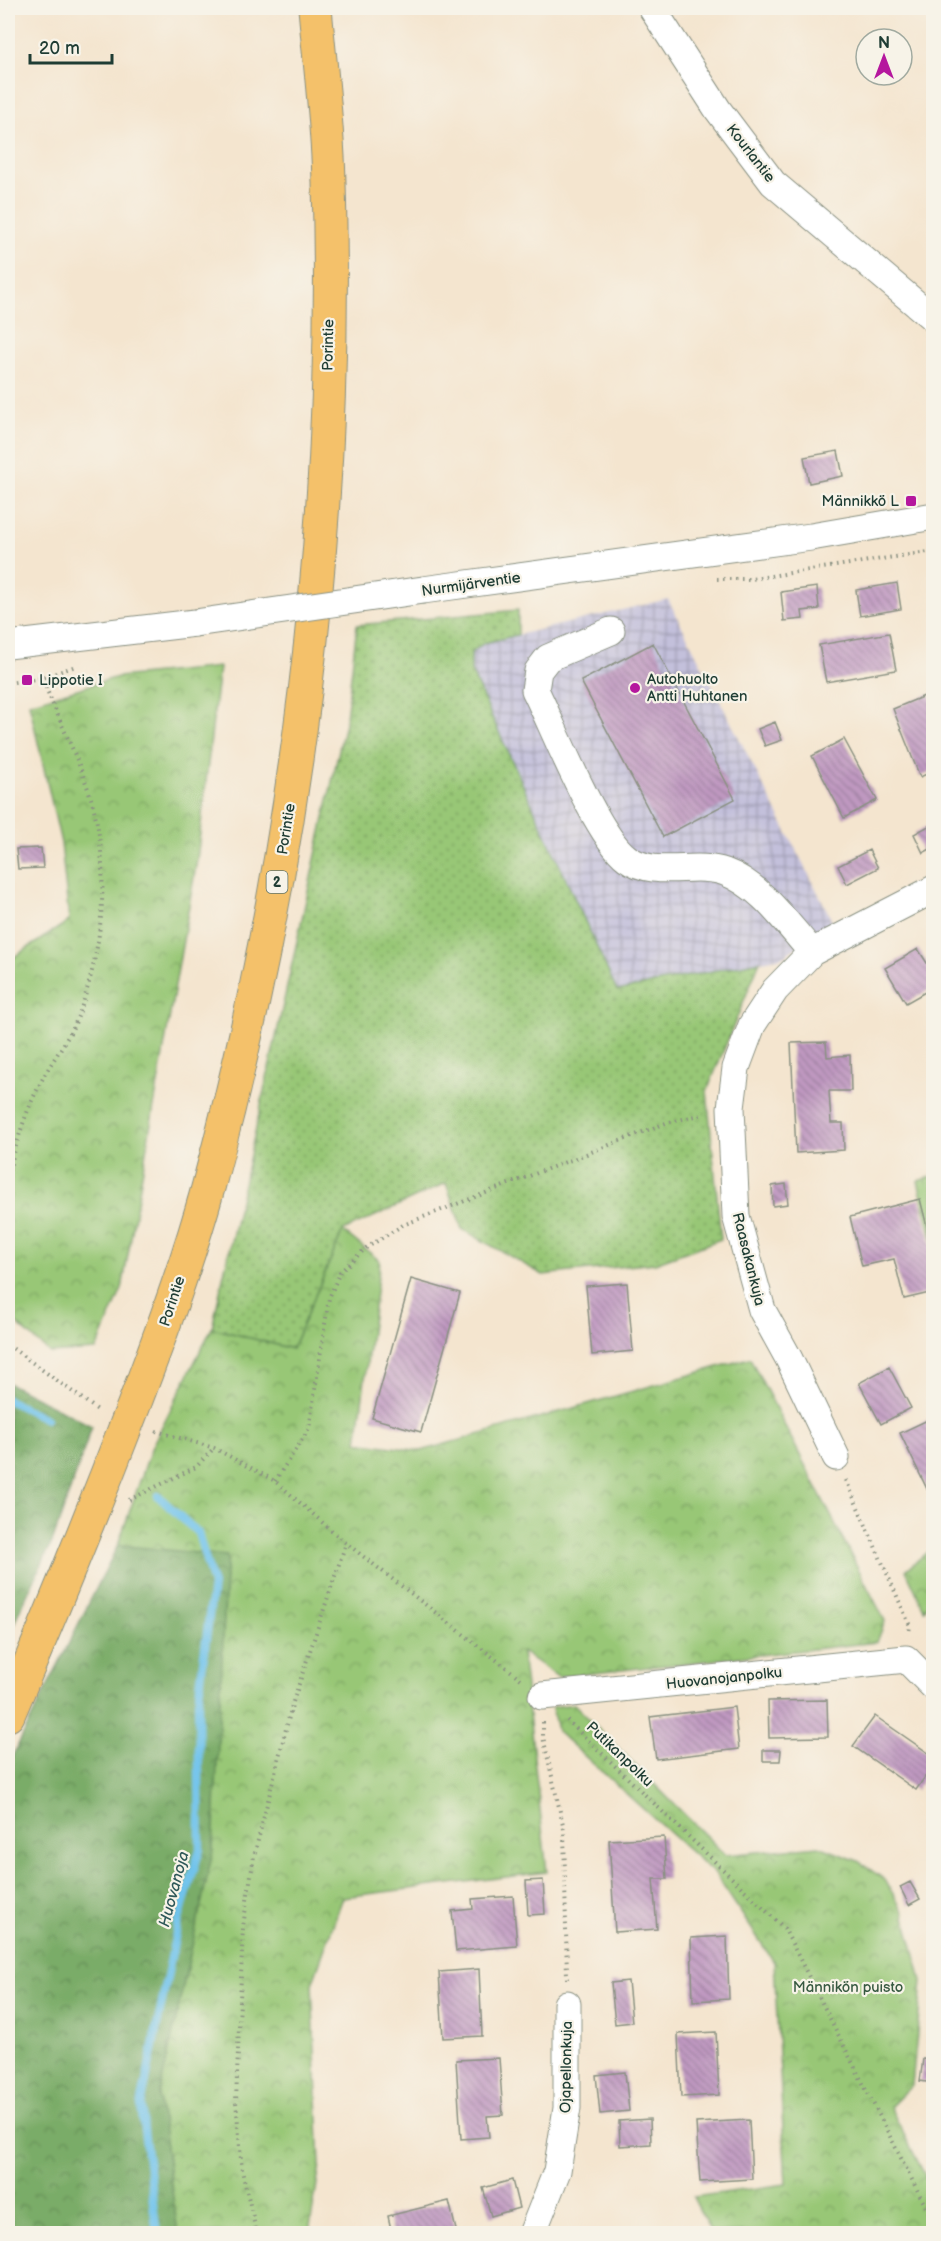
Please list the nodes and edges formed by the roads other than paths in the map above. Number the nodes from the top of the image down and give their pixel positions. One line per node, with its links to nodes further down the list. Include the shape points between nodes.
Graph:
1 (315, 8): 12 (highway, Porintie / 2, via 330,181 329,344 307,684 284,846 256,988 208,1190 162,1333 77,1554)
2 (652, 8): 3 (street, Kourlantie, via 718,110 773,183)
3 (933, 319)
4 (933, 516): 6 (street, Nurmijärventie, bridge, via 811,537 195,623)
5 (612, 631): 8 (street, via 548,658 538,671 535,690 604,831 627,858 653,868 725,872 757,891)
6 (8, 645)
7 (933, 889): 8 (street, Raasakankuja)
8 (812, 952): 9 (street, Raasakankuja, via 775,990 752,1025 736,1068 731,1108 736,1216 762,1310)
9 (836, 1457)
10 (933, 1688): 11 (street, Huovanojanpolku, via 906,1659)
11 (542, 1696)
12 (8, 1715)
13 (567, 2004): 14 (street, Ojapellonkuja, via 567,2108 556,2171)
14 (532, 2234)

